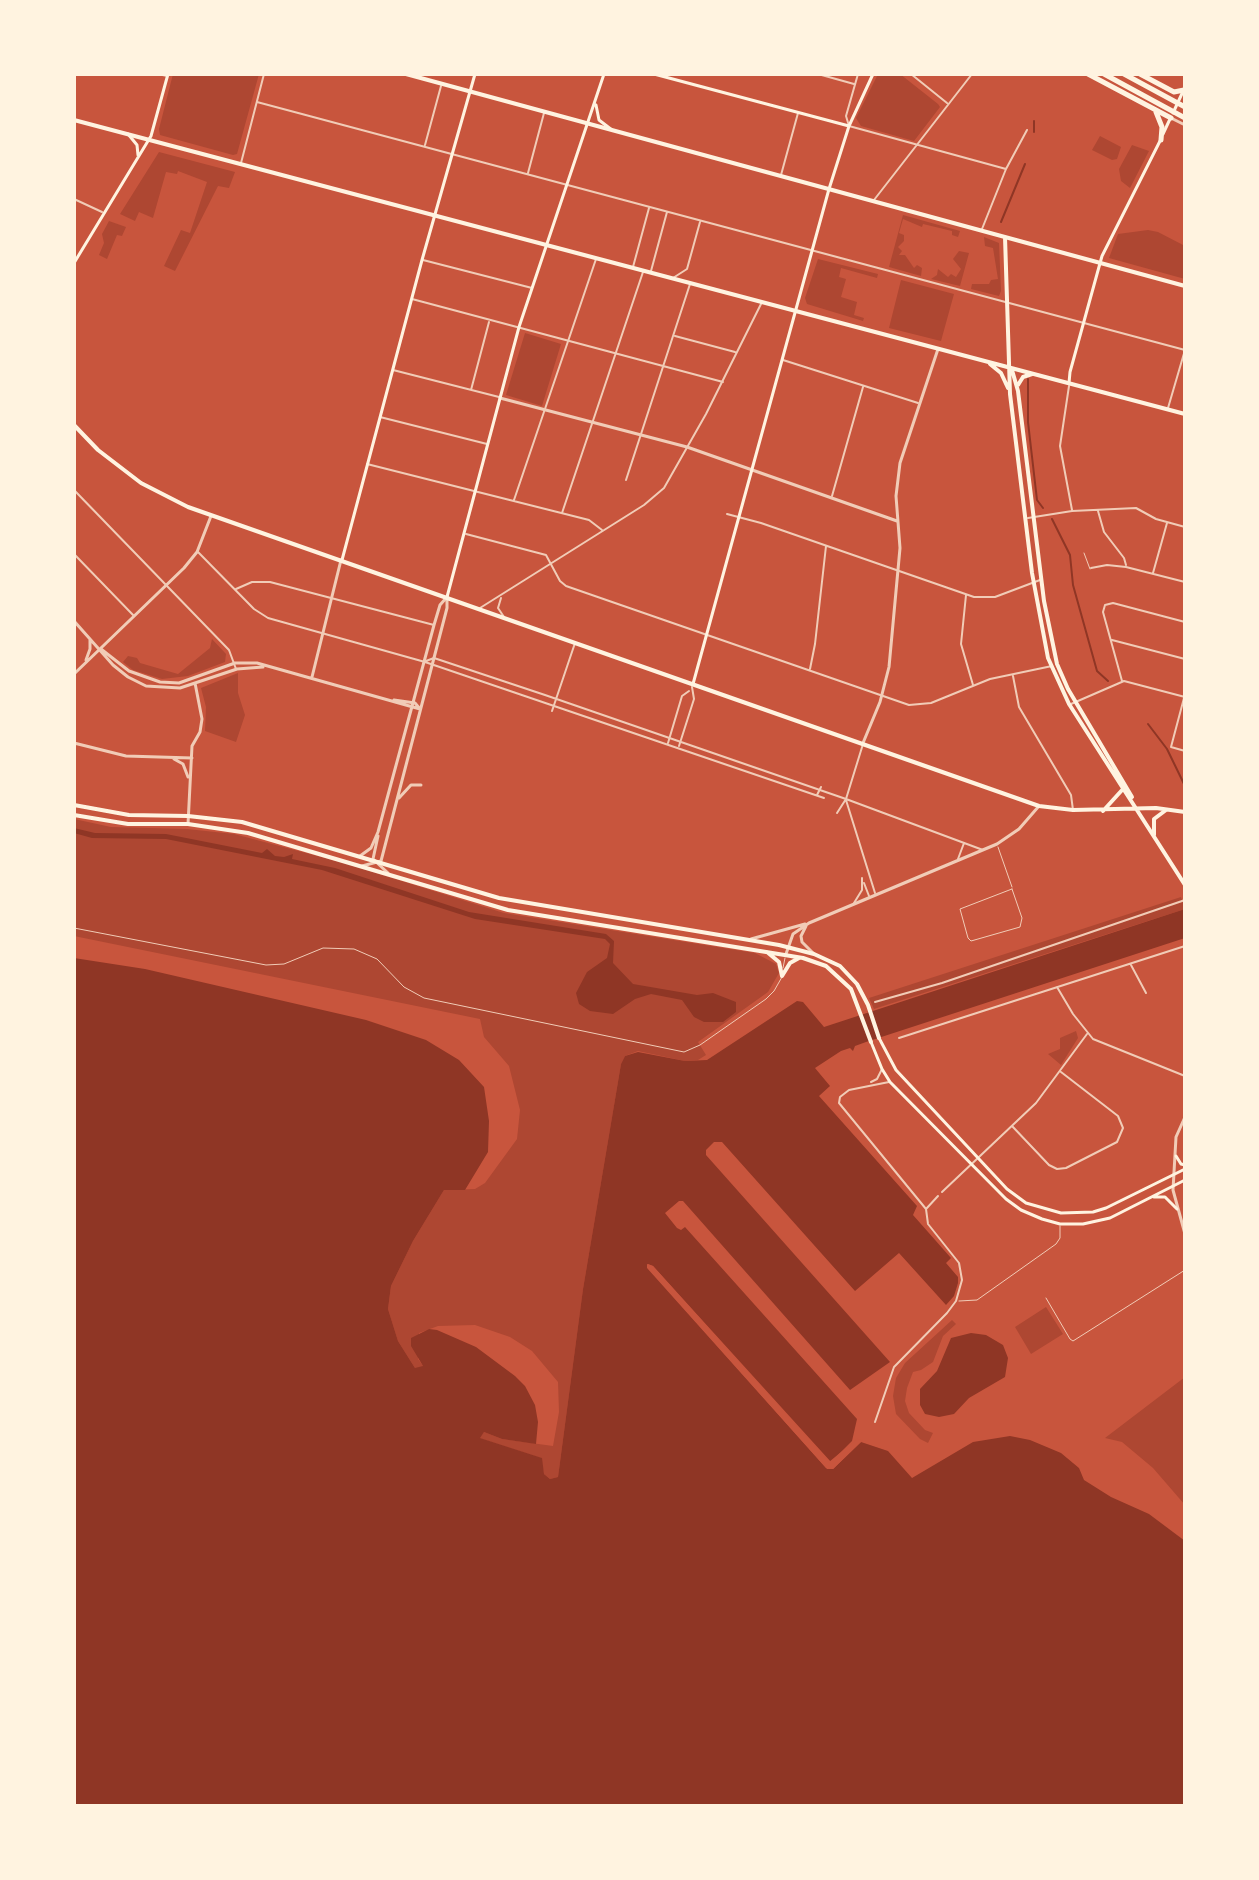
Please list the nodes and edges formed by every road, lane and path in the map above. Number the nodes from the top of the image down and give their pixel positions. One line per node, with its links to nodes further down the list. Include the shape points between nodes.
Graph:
1 (158, 74): 16 (street)
2 (264, 74): 22 (street)
3 (406, 74): 17 (main road)
4 (475, 74): 20 (main road)
5 (604, 74): 21 (main road)
6 (654, 74): 27 (main road)
7 (818, 74): 18 (street)
8 (858, 74): 18 (street)
9 (873, 74): 33 (main road)
10 (911, 74): 23 (street)
11 (972, 74): 23 (street)
12 (1088, 74): 25 (highway)
13 (1104, 74): 29 (highway)
14 (1124, 74): 24 (highway)
15 (1140, 74): 19 (highway, via 1174,92)
16 (167, 75): 37 (main road)
17 (442, 84): 20 (main road); 40 (street)
18 (854, 84): 33 (street, via 846,116)
19 (1184, 88): 28 (main road)
20 (471, 92): 26 (main road); 41 (main road)
21 (596, 100): 31 (main road); 34 (main road, via 598,119)
22 (257, 102): 40 (street); 43 (street)
23 (948, 104): 39 (street)
24 (1185, 107)
25 (1155, 111): 28 (highway); 38 (highway)
26 (545, 112): 31 (main road); 45 (street)
27 (798, 113): 33 (main road); 46 (street)
28 (1171, 118): 32 (street); 38 (main road)
29 (1185, 118)
30 (74, 120): 36 (main road)
31 (587, 123): 34 (main road); 47 (main road)
32 (1185, 125)
33 (849, 126): 39 (street); 48 (main road)
34 (612, 130): 46 (main road)
35 (1027, 130): 44 (street)
36 (128, 134): 37 (main road); 42 (main road)
37 (148, 140): 42 (main road); 43 (main road)
38 (1161, 140): 63 (main road)
39 (916, 145): 44 (street); 50 (street)
40 (425, 146): 41 (street)
41 (453, 154): 45 (street); 54 (main road)
42 (138, 155): 53 (main road)
43 (240, 164): 54 (main road)
44 (1006, 169): 56 (street)
45 (527, 174): 47 (street)
46 (780, 176): 48 (main road)
47 (566, 184): 51 (street); 58 (main road)
48 (829, 189): 50 (main road); 59 (main road)
49 (74, 199): 53 (street)
50 (873, 201): 56 (main road)
51 (649, 207): 52 (street); 64 (street)
52 (667, 212): 55 (street); 66 (street)
53 (103, 213): 62 (main road)
54 (434, 215): 58 (main road); 61 (main road)
55 (700, 221): 59 (street); 67 (street, via 687,269)
56 (981, 230): 57 (main road)
57 (1005, 237): 63 (main road); 73 (main road)
58 (546, 245): 60 (main road); 70 (main road)
59 (812, 251): 73 (street); 74 (main road)
60 (597, 258): 64 (main road); 79 (street)
61 (422, 260): 70 (street); 71 (main road)
62 (74, 263)
63 (1100, 263): 69 (main road); 76 (main road)
64 (633, 268): 65 (main road)
65 (644, 271): 66 (main road); 82 (street)
66 (651, 273): 67 (main road)
67 (672, 278): 68 (main road)
68 (691, 283): 72 (main road); 78 (street)
69 (1185, 286)
70 (532, 288): 77 (main road)
71 (411, 299): 75 (street); 88 (main road)
72 (762, 302): 74 (main road); 83 (street)
73 (1007, 304): 76 (street); 87 (main road)
74 (795, 311): 80 (main road); 84 (main road)
75 (489, 320): 77 (street); 93 (street)
76 (1083, 322): 81 (street); 91 (main road)
77 (519, 327): 79 (street); 96 (main road)
78 (674, 335): 83 (street); 86 (street)
79 (569, 340): 82 (street); 99 (street)
80 (938, 349): 85 (main road); 97 (street)
81 (1185, 350): 98 (street)
82 (615, 352): 86 (street); 102 (street)
83 (737, 353): 90 (street)
84 (782, 360): 92 (street); 108 (main road)
85 (987, 361): 87 (main road); 95 (main road, via 1001,373)
86 (664, 365): 90 (street); 104 (street)
87 (1011, 368): 89 (main road); 94 (main road); 95 (main road)
88 (392, 370): 93 (street); 101 (main road)
89 (1034, 374): 91 (main road); 94 (main road, via 1020,379)
90 (723, 382): 106 (street)
91 (1069, 383): 98 (main road); 114 (street, via 1060,446)
92 (864, 386): 97 (street); 112 (street)
93 (470, 391): 96 (street)
94 (1018, 391): 120 (main road)
95 (1010, 394): 121 (main road)
96 (500, 398): 99 (street); 105 (main road)
97 (919, 403): 122 (street, via 900,463)
98 (1168, 409): 100 (main road)
99 (545, 410): 102 (street); 113 (street)
100 (1185, 414)
101 (379, 417): 105 (street); 107 (main road)
102 (592, 423): 104 (street); 116 (street)
103 (74, 425): 118 (main road, via 141,483)
104 (640, 435): 106 (street); 109 (street)
105 (488, 444): 111 (main road)
106 (687, 447): 108 (street); 125 (street, via 664,488)
107 (366, 464): 111 (street); 131 (main road)
108 (752, 469): 112 (street); 119 (main road)
109 (626, 480)
110 (74, 490): 140 (street)
111 (475, 491): 113 (street); 126 (main road)
112 (831, 497): 122 (street)
113 (514, 500): 116 (street)
114 (1072, 511): 115 (street); 120 (street)
115 (1098, 511): 123 (street, via 1139,508); 133 (street, via 1104,532)
116 (562, 513): 125 (street, via 589,520)
117 (727, 514): 119 (street)
118 (211, 515): 128 (street); 131 (main road)
119 (739, 517): 127 (street); 153 (main road)
120 (1032, 517): 121 (street); 138 (main road)
121 (1025, 518): 137 (main road)
122 (897, 521): 135 (street)
123 (1167, 523): 124 (street); 136 (street)
124 (1185, 527)
125 (603, 531): 132 (street)
126 (465, 534): 132 (street, via 543,554); 144 (main road)
127 (826, 546): 135 (street); 168 (street)
128 (197, 552): 140 (street); 141 (street)
129 (1084, 553): 134 (lane)
130 (74, 554): 147 (street)
131 (341, 560): 144 (main road); 145 (street)
132 (553, 564): 142 (street); 153 (street, via 566,586)
133 (1126, 567): 134 (street); 136 (street)
134 (1091, 568)
135 (899, 571): 143 (street); 177 (street, via 889,671)
136 (1153, 574): 139 (street)
137 (1033, 580): 138 (street); 143 (street, via 995,597); 165 (main road)
138 (1041, 580): 163 (main road)
139 (1185, 582)
140 (167, 585): 147 (street); 161 (street, via 229,650)
141 (236, 590): 145 (street, via 270,582); 152 (street, via 268,618)
142 (504, 594): 146 (street); 148 (street, via 498,604)
143 (966, 595): 175 (street, via 961,644)
144 (447, 597): 146 (main road); 151 (street); 158 (street)
145 (332, 599): 151 (street); 152 (street)
146 (479, 608): 148 (main road)
147 (134, 616): 157 (street)
148 (504, 617): 156 (main road)
149 (74, 621): 154 (street)
150 (1185, 622): 155 (street, via 1113,603 1103,612)
151 (434, 625): 160 (street)
152 (324, 633): 160 (street); 171 (street)
153 (708, 634): 168 (street); 174 (main road)
154 (89, 637): 157 (street); 162 (street)
155 (1111, 640): 159 (street); 172 (street)
156 (576, 642): 174 (main road); 180 (street)
157 (101, 649): 162 (street); 173 (street, via 113,665 146,686 169,689)
158 (434, 658): 160 (street); 164 (street); 180 (street)
159 (1185, 659)
160 (425, 662): 164 (street); 181 (street)
161 (235, 663): 166 (street); 167 (street); 173 (street)
162 (84, 664): 169 (street)
163 (1057, 664): 165 (street); 182 (main road)
164 (432, 665): 183 (street); 185 (street)
165 (1051, 666): 170 (street); 182 (main road)
166 (267, 667): 167 (street); 171 (street)
167 (237, 669): 173 (street)
168 (809, 670): 177 (street)
169 (74, 674)
170 (1012, 675): 175 (street); 210 (street, via 1019,707 1071,795)
171 (312, 678): 179 (street)
172 (1122, 681): 178 (street); 182 (street)
173 (195, 682): 195 (street, via 202,719)
174 (693, 684): 176 (street); 191 (main road)
175 (973, 686): 177 (street, via 920,706)
176 (691, 691): 187 (street, via 682,696); 188 (street, via 694,699)
177 (881, 697): 191 (street)
178 (1185, 697): 193 (street, via 1171,747)
179 (384, 698): 181 (street); 184 (street)
180 (557, 699): 183 (street); 187 (street)
181 (415, 703): 184 (street); 185 (street)
182 (1072, 703): 199 (main road); 204 (main road)
183 (555, 705): 186 (street); 190 (street)
184 (413, 709): 185 (street); 212 (street)
185 (420, 709): 205 (street)
186 (552, 711)
187 (669, 738): 188 (street); 190 (street)
188 (680, 741): 192 (street); 203 (street)
189 (74, 743): 194 (street, via 124,756)
190 (667, 743): 192 (street)
191 (863, 743): 203 (street); 207 (main road)
192 (678, 747): 201 (street)
193 (1185, 751)
194 (170, 758): 195 (street); 196 (street, via 183,764)
195 (192, 758): 196 (street)
196 (189, 781): 217 (street)
197 (421, 785): 205 (street, via 411,785)
198 (820, 788): 200 (street)
199 (1123, 789): 204 (main road); 211 (main road)
200 (817, 796)
201 (824, 798)
202 (836, 799): 203 (street)
203 (846, 799): 214 (street); 221 (street); 231 (street)
204 (1132, 799): 208 (main road)
205 (397, 801): 215 (street)
206 (74, 805): 217 (main road, via 129,815)
207 (1039, 806): 210 (main road); 222 (street)
208 (1137, 808): 209 (main road); 211 (main road); 220 (main road)
209 (1168, 809): 213 (main road); 220 (main road, via 1154,819)
210 (1073, 810): 211 (main road)
211 (1103, 811)
212 (383, 812): 215 (street); 219 (street)
213 (1185, 812)
214 (837, 813)
215 (393, 814): 226 (street)
216 (74, 815): 218 (main road, via 128,824)
217 (188, 816): 218 (street); 224 (main road, via 242,822)
218 (188, 824): 227 (main road, via 248,833)
219 (378, 832): 224 (street); 226 (street)
220 (1154, 836): 229 (main road)
221 (964, 842): 223 (street); 225 (street)
222 (997, 844): 223 (street); 230 (lane)
223 (985, 851): 225 (street)
224 (360, 856): 226 (main road)
225 (958, 860): 231 (street)
226 (377, 861): 227 (street); 228 (street); 237 (main road, via 523,903)
227 (362, 866): 228 (main road)
228 (392, 875): 240 (main road, via 508,910)
229 (1185, 885)
230 (1012, 889): 230 (lane, via 1020,927 971,941 960,909)
231 (875, 895): 232 (street)
232 (869, 897): 234 (street); 234 (street, via 862,878)
233 (1185, 900): 248 (street)
234 (854, 903): 235 (street)
235 (809, 923): 237 (street); 239 (street, via 795,931); 242 (street, via 801,936)
236 (74, 928): 245 (lane, via 266,965 284,964 323,948 354,949 377,959 404,987 424,998 684,1052 766,999)
237 (749, 939): 239 (main road)
238 (1185, 946): 244 (street)
239 (789, 947): 241 (street); 242 (main road)
240 (765, 951): 241 (main road); 245 (main road, via 779,962)
241 (786, 954): 243 (main road); 245 (lane)
242 (814, 954): 250 (main road, via 840,966 857,984)
243 (803, 958): 245 (main road, via 790,963); 252 (main road, via 826,966 851,989)
244 (1131, 963): 246 (street); 247 (street)
245 (782, 976)
246 (1057, 987): 249 (street); 251 (street)
247 (1146, 993)
248 (875, 1002)
249 (1087, 1034): 254 (street); 255 (street)
250 (879, 1038): 261 (main road, via 896,1070)
251 (899, 1038)
252 (871, 1042): 253 (main road)
253 (882, 1069): 256 (main road); 257 (street)
254 (1061, 1072): 259 (street); 259 (street, via 1118,1116 1123,1128 1119,1140 1056,1169)
255 (1185, 1076)
256 (890, 1082): 257 (street); 262 (main road)
257 (866, 1085): 270 (street, via 842,1094 839,1104)
258 (1185, 1117): 260 (street, via 1176,1137)
259 (1012, 1126): 261 (street)
260 (1176, 1156): 263 (main road); 264 (street)
261 (979, 1158): 262 (street); 264 (main road, via 1026,1203 1069,1215 1106,1208)
262 (972, 1165): 267 (street); 272 (main road, via 1021,1210)
263 (1185, 1167): 264 (main road)
264 (1176, 1173): 266 (street)
265 (1185, 1180): 266 (main road)
266 (1173, 1185): 269 (main road); 271 (street)
267 (942, 1192)
268 (938, 1196): 270 (street)
269 (1151, 1197): 271 (main road, via 1165,1197); 272 (main road, via 1110,1218)
270 (926, 1209): 278 (street, via 928,1224 959,1263 962,1280)
271 (1177, 1209): 273 (street)
272 (1060, 1224): 274 (lane, via 1056,1244)
273 (1185, 1234)
274 (1027, 1265): 276 (lane); 278 (lane, via 977,1300)
275 (1185, 1270): 277 (lane, via 1073,1341)
276 (1032, 1272)
277 (1046, 1298)
278 (956, 1301): 279 (street, via 894,1367)
279 (875, 1422)

